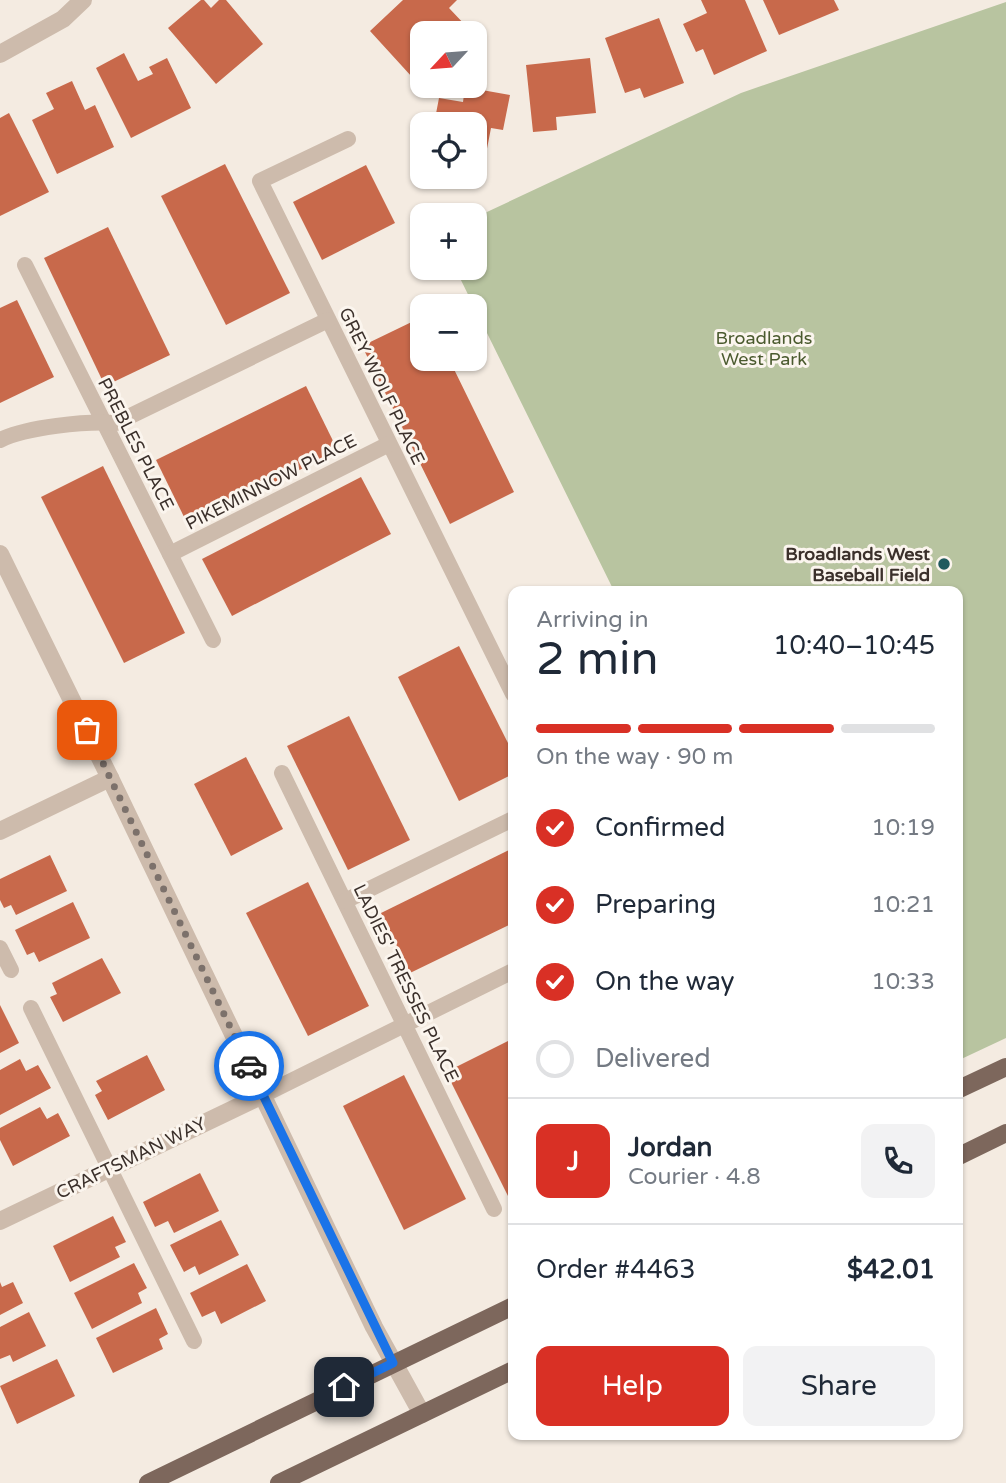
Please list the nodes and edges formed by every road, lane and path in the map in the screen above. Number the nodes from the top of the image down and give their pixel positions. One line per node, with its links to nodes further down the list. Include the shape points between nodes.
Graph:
1 (83, 0): 2 (street, via 63,19)
2 (0, 54)
3 (348, 139): 5 (lane, GREY WOLF PLACE, via 260,181)
4 (25, 265): 6 (lane, PREBLES PLACE)
5 (328, 320): 6 (lane, via 116,423); 8 (lane, GREY WOLF PLACE)
6 (103, 422): 7 (lane, via 14,433); 10 (lane, PREBLES PLACE)
7 (0, 440)
8 (389, 444): 10 (lane, PIKEMINNOW PLACE); 12 (lane, GREY WOLF PLACE)
9 (0, 554): 14 (street)
10 (170, 554): 11 (lane, PREBLES PLACE)
11 (213, 640)
12 (508, 684)
13 (282, 773): 17 (lane, LADIES' TRESSES PLACE)
14 (110, 778): 16 (street); 25 (street)
15 (508, 821): 17 (lane)
16 (0, 831)
17 (345, 901): 22 (lane, LADIES' TRESSES PLACE)
18 (0, 948): 19 (lane)
19 (11, 970)
20 (508, 973): 22 (lane)
21 (31, 1008): 28 (lane)
22 (404, 1024): 25 (lane); 29 (lane, LADIES' TRESSES PLACE)
23 (1006, 1067): 24 (main road)
24 (963, 1087)
25 (263, 1095): 28 (street, CRAFTSMAN WAY); 33 (street)
26 (1006, 1133): 27 (main road)
27 (963, 1154)
28 (110, 1168): 30 (street, CRAFTSMAN WAY); 32 (lane)
29 (494, 1209)
30 (0, 1221)
31 (508, 1308): 33 (main road)
32 (194, 1341)
33 (393, 1363): 35 (street); 36 (main road)
34 (508, 1372): 35 (main road)
35 (422, 1414): 37 (main road)
36 (148, 1483)
37 (279, 1483)

